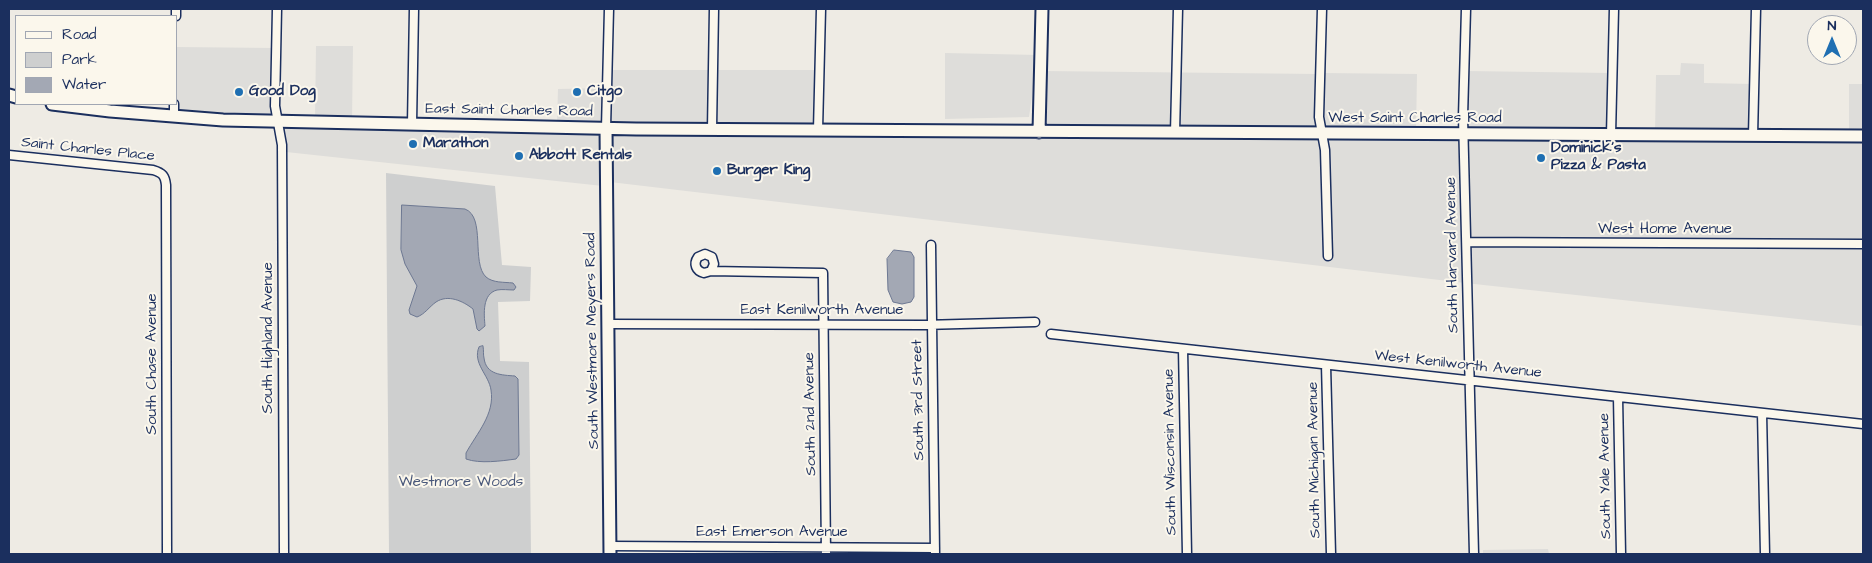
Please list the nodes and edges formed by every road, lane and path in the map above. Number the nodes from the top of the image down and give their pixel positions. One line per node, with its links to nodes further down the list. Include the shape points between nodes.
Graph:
1 (277, 9): 15 (street, South Highland Avenue, via 275,106)
2 (414, 9): 16 (street)
3 (609, 9): 17 (street)
4 (714, 9): 18 (street)
5 (821, 9): 19 (street)
6 (1042, 9): 21 (main road)
7 (1178, 9): 22 (street)
8 (1322, 9): 23 (street, via 1319,117)
9 (1466, 9): 24 (street, South Harvard Avenue)
10 (1614, 9): 25 (street)
11 (1756, 9): 26 (street)
12 (62, 105): 14 (main road, East Saint Charles Road)
13 (174, 105): 14 (street)
14 (174, 116): 15 (main road, East Saint Charles Road)
15 (278, 122): 16 (main road, East Saint Charles Road); 50 (street, South Highland Avenue, via 282,145)
16 (412, 124): 17 (main road, East Saint Charles Road)
17 (606, 128): 18 (main road, East Saint Charles Road); 36 (main road, South Westmore Meyers Road)
18 (712, 129): 19 (main road, East Saint Charles Road)
19 (818, 130): 20 (main road, East Saint Charles Road)
20 (966, 131): 21 (main road, West Saint Charles Road)
21 (1039, 132): 22 (main road, West Saint Charles Road)
22 (1175, 133): 23 (main road, West Saint Charles Road)
23 (1322, 134): 24 (main road, West Saint Charles Road); 33 (street)
24 (1464, 135): 25 (main road, West Saint Charles Road); 30 (street, South Harvard Avenue)
25 (1611, 135): 26 (main road, West Saint Charles Road)
26 (1753, 136): 27 (main road, West Saint Charles Road)
27 (1863, 136)
28 (9, 155): 29 (street, Saint Charles Place, via 154,170)
29 (164, 174): 49 (street, South Chase Avenue)
30 (1467, 242): 31 (street, West Home Avenue); 42 (street, South Harvard Avenue)
31 (1863, 244)
32 (931, 245): 38 (street, South 3rd Street)
33 (1328, 256)
34 (711, 271): 37 (street, South 2nd Avenue, via 823,272)
35 (1035, 322): 38 (street, East Kenilworth Avenue)
36 (608, 324): 37 (street, East Kenilworth Avenue); 46 (main road, South Westmore Meyers Road)
37 (823, 324): 38 (street, East Kenilworth Avenue); 47 (street, South 2nd Avenue)
38 (932, 324): 48 (street, South 3rd Street)
39 (1051, 334): 40 (street, West Kenilworth Avenue)
40 (1183, 349): 41 (street, West Kenilworth Avenue); 51 (street, South Wisconsin Avenue)
41 (1326, 364): 42 (street, West Kenilworth Avenue); 52 (street, South Michigan Avenue)
42 (1470, 381): 43 (street, West Kenilworth Avenue); 53 (street, South Harvard Avenue)
43 (1618, 397): 44 (street, West Kenilworth Avenue); 54 (street, South Yale Avenue)
44 (1762, 413): 45 (street, West Kenilworth Avenue); 55 (street)
45 (1863, 424)
46 (610, 550): 47 (street, East Emerson Avenue)
47 (826, 551): 48 (street, East Emerson Avenue)
48 (935, 551)
49 (168, 554)
50 (284, 554)
51 (1187, 554)
52 (1330, 554)
53 (1474, 554)
54 (1622, 554)
55 (1764, 554)

